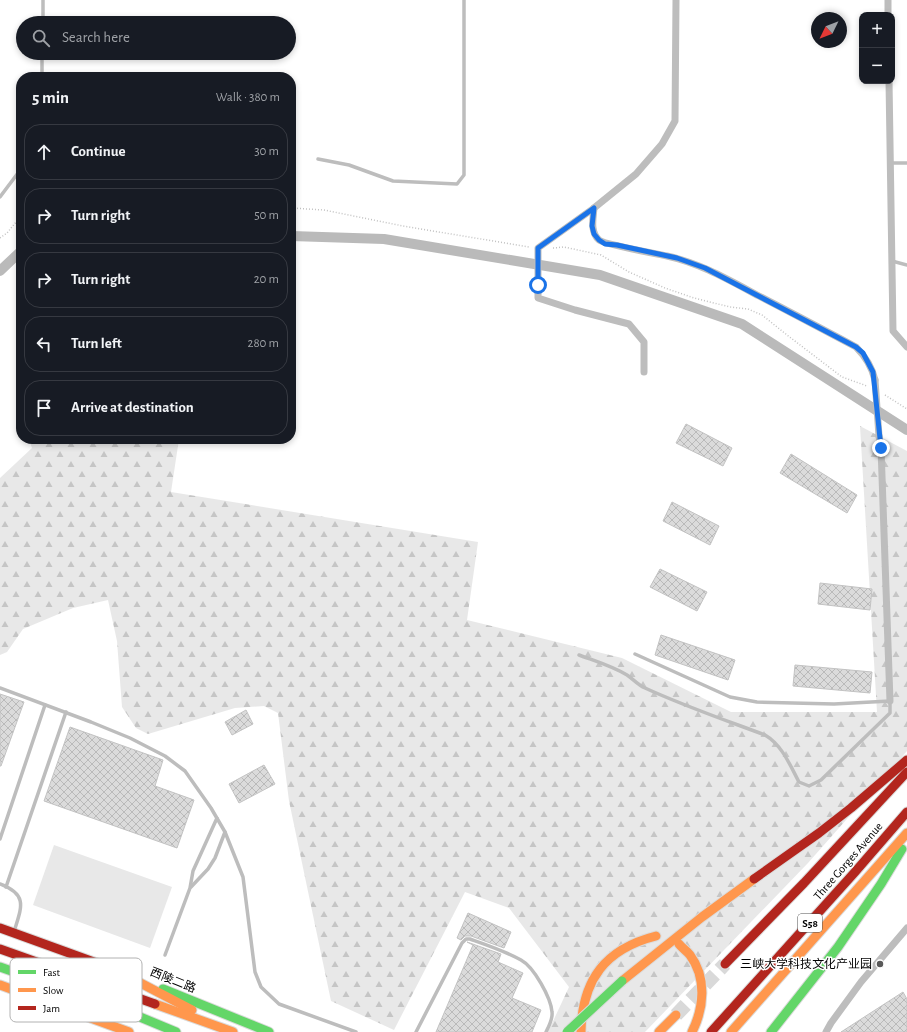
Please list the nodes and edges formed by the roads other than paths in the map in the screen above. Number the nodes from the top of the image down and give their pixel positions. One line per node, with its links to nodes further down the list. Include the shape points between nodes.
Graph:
1 (43, 0): 6 (lane)
2 (464, 0): 10 (lane, via 464,175 457,184 393,181 349,165)
3 (676, 0): 15 (street, via 675,121 662,144 636,174)
4 (888, 0): 5 (street)
5 (888, 12)
6 (43, 16)
7 (42, 60): 8 (lane)
8 (42, 72)
9 (889, 84): 11 (street)
10 (318, 159)
11 (890, 163): 12 (lane); 16 (street)
12 (907, 163)
13 (16, 176): 14 (lane)
14 (0, 197)
15 (594, 208): 19 (street, via 538,248 538,298 629,324 644,342); 23 (street, bridge, via 594,234 605,244 693,263 856,347 863,353 875,380 881,448)
16 (892, 261): 17 (lane); 18 (street, via 893,331)
17 (907, 265)
18 (907, 347)
19 (644, 372)
20 (635, 654): 23 (lane, via 730,697 757,702 834,704)
21 (579, 656): 23 (lane, via 604,664 627,675 642,687 667,698 773,739 799,782 809,786 820,780 890,712)
22 (0, 688): 24 (lane)
23 (890, 701)
24 (45, 705): 25 (lane); 32 (lane)
25 (66, 712): 29 (lane, via 130,738 165,756 185,770); 35 (lane)
26 (907, 760): 67 (main road, bridge, via 819,833 702,917 622,981)
27 (907, 772): 46 (main road)
28 (907, 812): 71 (main road, Three Gorges Avenue / S58)
29 (217, 818): 30 (lane); 36 (lane, via 193,871)
30 (225, 832): 36 (lane, via 215,858); 64 (lane, via 243,877 255,972 261,987 279,1004)
31 (907, 833): 72 (main road, S58)
32 (0, 839)
33 (907, 841): 73 (main road, via 838,947)
34 (0, 884): 35 (lane)
35 (6, 887): 39 (lane, via 16,892 21,901)
36 (190, 888): 43 (lane)
37 (0, 928): 39 (main road, 西陵二路)
38 (907, 928): 74 (street, via 861,982)
39 (14, 933): 45 (main road, 西陵二路)
40 (656, 936): 68 (main road, via 628,945 601,967 586,995 582,1009)
41 (678, 944): 70 (main road, via 690,954 701,979 703,1001)
42 (0, 949): 44 (main road)
43 (165, 955)
44 (25, 958)
45 (85, 958)
46 (725, 964)
47 (0, 967): 48 (main road)
48 (10, 970)
49 (0, 976): 50 (main road)
50 (10, 978)
51 (142, 980): 63 (main road, 西陵二路)
52 (142, 984): 62 (main road)
53 (0, 985): 54 (main road)
54 (10, 989)
55 (142, 999): 62 (main road)
56 (676, 1015): 69 (main road)
57 (142, 1018): 61 (main road)
58 (97, 1022): 59 (main road)
59 (118, 1030): 60 (main road)
60 (129, 1032)
61 (176, 1032)
62 (234, 1032)
63 (269, 1032)
64 (356, 1032)
65 (416, 1032): 66 (lane, via 462,943 470,938 523,960 533,971 551,1007 552,1019)
66 (546, 1032)
67 (567, 1032)
68 (581, 1032)
69 (659, 1032)
70 (692, 1032)
71 (711, 1032)
72 (731, 1032)
73 (771, 1032)
74 (826, 1032)

